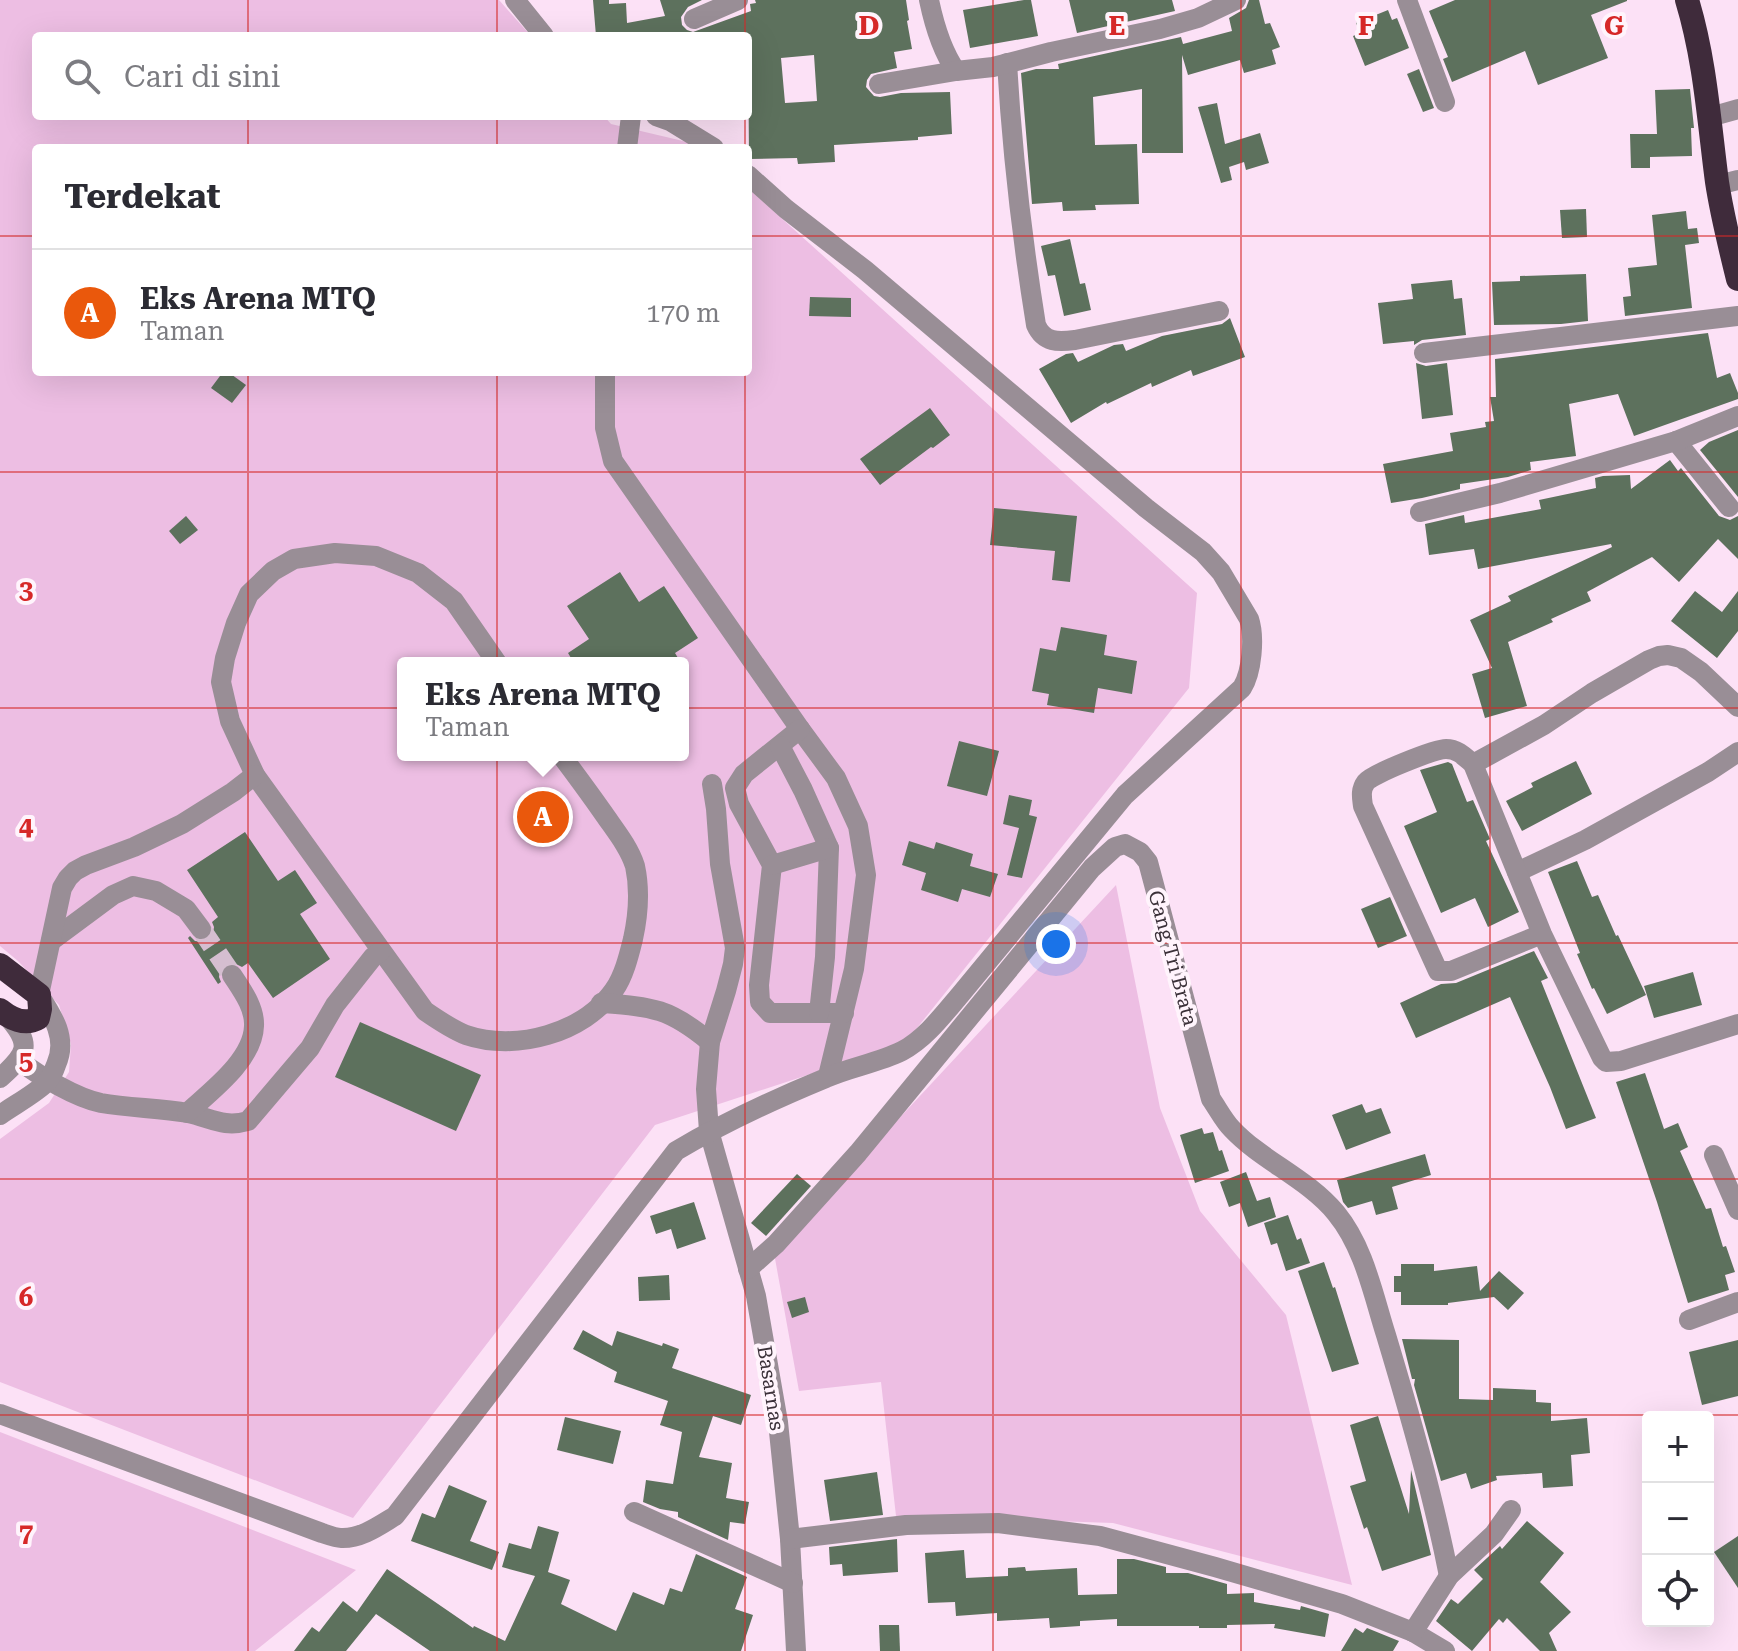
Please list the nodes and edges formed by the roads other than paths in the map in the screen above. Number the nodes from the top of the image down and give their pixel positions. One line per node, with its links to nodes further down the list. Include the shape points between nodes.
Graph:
1 (515, 0): 8 (street)
2 (738, 0): 7 (street)
3 (929, 0): 10 (street)
4 (1236, 0): 9 (street, via 1160,29)
5 (1407, 0): 12 (street)
6 (1687, 0): 14 (highway)
7 (694, 19)
8 (541, 32)
9 (1007, 63): 10 (street); 22 (street, via 1023,247 1040,334 1060,342)
10 (956, 71): 11 (street)
11 (879, 84)
12 (1445, 102)
13 (1738, 109): 14 (street)
14 (1710, 117): 20 (highway)
15 (630, 120): 17 (street)
16 (667, 120): 18 (street)
17 (628, 144)
18 (707, 144)
19 (752, 179): 56 (street, via 1203,552 1221,572 1252,627 1250,668 1242,688 1125,795 936,1022 902,1050)
20 (1728, 183): 21 (highway)
21 (1738, 279)
22 (1219, 311)
23 (1738, 316): 24 (street)
24 (1424, 353)
25 (605, 376): 32 (street, via 605,428 613,461)
26 (1738, 416): 27 (street)
27 (1676, 441): 28 (street); 29 (street)
28 (1729, 507)
29 (1420, 512)
30 (493, 657): 37 (street, via 454,601 418,573 376,556 335,553 294,559 249,594 225,658 221,682 230,721)
31 (1738, 707): 36 (street, via 1681,658 1659,656)
32 (800, 729): 33 (street); 52 (street, via 836,778 858,826 866,875)
33 (780, 746): 39 (street); 40 (street, via 744,774 735,788)
34 (1738, 752): 41 (street, via 1585,840)
35 (565, 761): 49 (street, via 622,839 634,866 637,921 630,954 615,989)
36 (1473, 764): 41 (street); 43 (street, via 1459,752 1431,752 1376,774 1361,792 1363,806 1438,971 1451,971)
37 (255, 775): 44 (street, via 182,824 75,871 62,888); 45 (street)
38 (712, 784): 54 (street, Basarnas, via 735,948)
39 (829, 848): 40 (street); 51 (street)
40 (772, 865): 51 (street, via 760,1002 770,1013)
41 (1517, 872): 43 (street)
42 (201, 929): 44 (street, via 186,909 156,891 133,886)
43 (1542, 934): 53 (street, via 1606,1062)
44 (51, 941): 48 (street)
45 (381, 951): 49 (street, via 425,1011 467,1035 524,1040 576,1024); 59 (street, via 248,1121 221,1123)
46 (0, 965): 48 (highway)
47 (232, 975): 59 (street, via 247,998 254,1025 246,1054)
48 (39, 995): 50 (highway, via 38,1018 32,1022); 58 (street, via 54,1017 61,1046)
49 (601, 1003): 54 (street, via 665,1012)
50 (4, 1013): 55 (street, via 23,1035)
51 (819, 1013): 52 (street)
52 (844, 1013): 56 (street)
53 (1738, 1024)
54 (710, 1042): 61 (street, Basarnas)
55 (19, 1061): 57 (street); 58 (street)
56 (828, 1076): 61 (street)
57 (0, 1078)
58 (48, 1081): 59 (street, via 98,1103); 60 (street)
59 (187, 1113)
60 (0, 1115)
61 (709, 1131): 64 (street, Basarnas); 67 (street, via 676,1151 395,1516 361,1534 342,1538 322,1533)
62 (1714, 1155): 63 (street)
63 (1738, 1210)
64 (748, 1269): 70 (street, Basarnas, via 778,1422); 71 (street, Gang Tri Brata, via 858,1153 1092,868 1125,844 1148,862 1211,1099 1231,1129 1334,1211 1356,1242 1402,1389)
65 (1738, 1302): 66 (street)
66 (1689, 1320)
67 (0, 1414)
68 (1511, 1510): 71 (street, via 1494,1534)
69 (634, 1512): 72 (street)
70 (790, 1539): 72 (street, Basarnas); 73 (street, via 906,1525 998,1523 1100,1536 1342,1604)
71 (1449, 1576): 73 (street)
72 (793, 1583): 74 (street, Basarnas)
73 (1413, 1632): 75 (street)
74 (796, 1651)
75 (1445, 1651)

